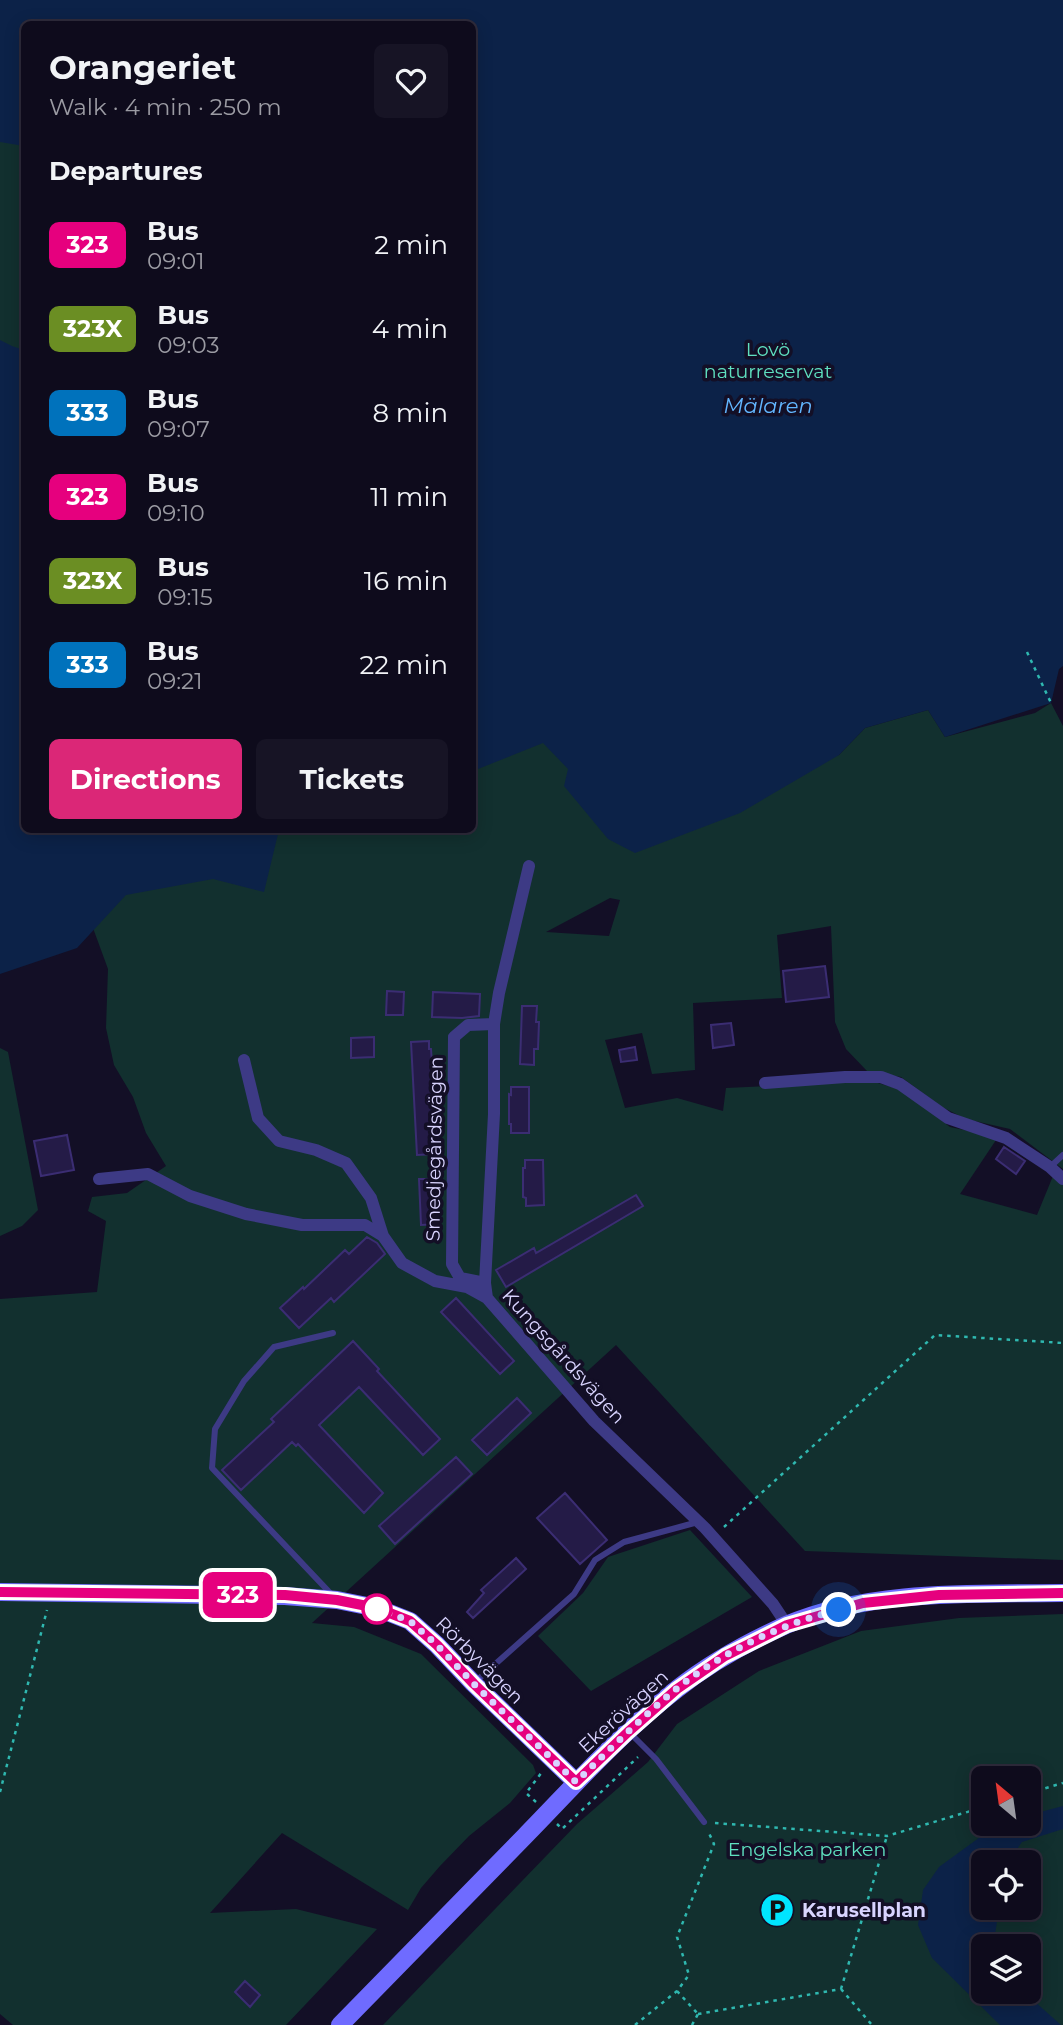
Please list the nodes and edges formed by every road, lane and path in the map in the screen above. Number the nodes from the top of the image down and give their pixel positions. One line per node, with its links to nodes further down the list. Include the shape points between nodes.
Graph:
1 (1027, 652): 2 (path)
2 (1051, 703)
3 (528, 866): 4 (street)
4 (494, 1024): 12 (street); 12 (street, Smedjegårdsvägen, via 468,1025 454,1037 452,1265 460,1278)
5 (244, 1060): 11 (street, Kungsgårdsvägen, via 258,1118 279,1141 346,1163 371,1198)
6 (765, 1083): 8 (street, via 881,1077 900,1084 948,1118 1006,1138)
7 (1063, 1155): 8 (lane)
8 (1050, 1167): 10 (street)
9 (99, 1179): 11 (street, via 148,1174 190,1196 246,1214 302,1225 365,1225)
10 (1063, 1179)
11 (383, 1236): 13 (street, Kungsgårdsvägen, via 402,1263 435,1281 467,1287)
12 (485, 1283): 13 (street)
13 (487, 1298): 16 (street, Kungsgårdsvägen, via 594,1421)
14 (333, 1333): 21 (lane, via 274,1347 244,1381 215,1429 212,1468)
15 (1063, 1343): 17 (path, via 935,1335)
16 (698, 1522): 17 (street, Kungsgårdsvägen); 23 (lane, via 624,1542 595,1560 574,1594)
17 (713, 1537): 22 (street, Kungsgårdsvägen)
18 (0, 1592): 19 (main road, Rörbyvägen)
19 (51, 1593): 21 (main road, Rörbyvägen, via 285,1595); 30 (path)
20 (1063, 1593): 22 (main road, Ekerövägen, via 888,1600)
21 (337, 1600): 23 (main road, Rörbyvägen, via 410,1621)
22 (787, 1625): 24 (main road, Ekerövägen, via 725,1656 677,1689)
23 (474, 1684): 26 (main road, Rörbyvägen)
24 (628, 1732): 25 (lane); 27 (main road, Ekerövägen)
25 (646, 1749): 33 (lane); 34 (path)
26 (552, 1760): 27 (main road, Rörbyvägen); 31 (path)
27 (576, 1782): 39 (main road, Ekerövägen)
28 (1063, 1783): 29 (path)
29 (1041, 1789)
30 (0, 1792)
31 (526, 1793)
32 (971, 1811): 35 (path)
33 (705, 1822): 35 (path); 37 (path, via 714,1844 677,1937 689,1975)
34 (562, 1829)
35 (887, 1836): 36 (path)
36 (841, 1989): 38 (path); 42 (path)
37 (677, 1991): 38 (path); 40 (path)
38 (698, 2014): 41 (path)
39 (340, 2025)
40 (635, 2025)
41 (692, 2025)
42 (872, 2025)

